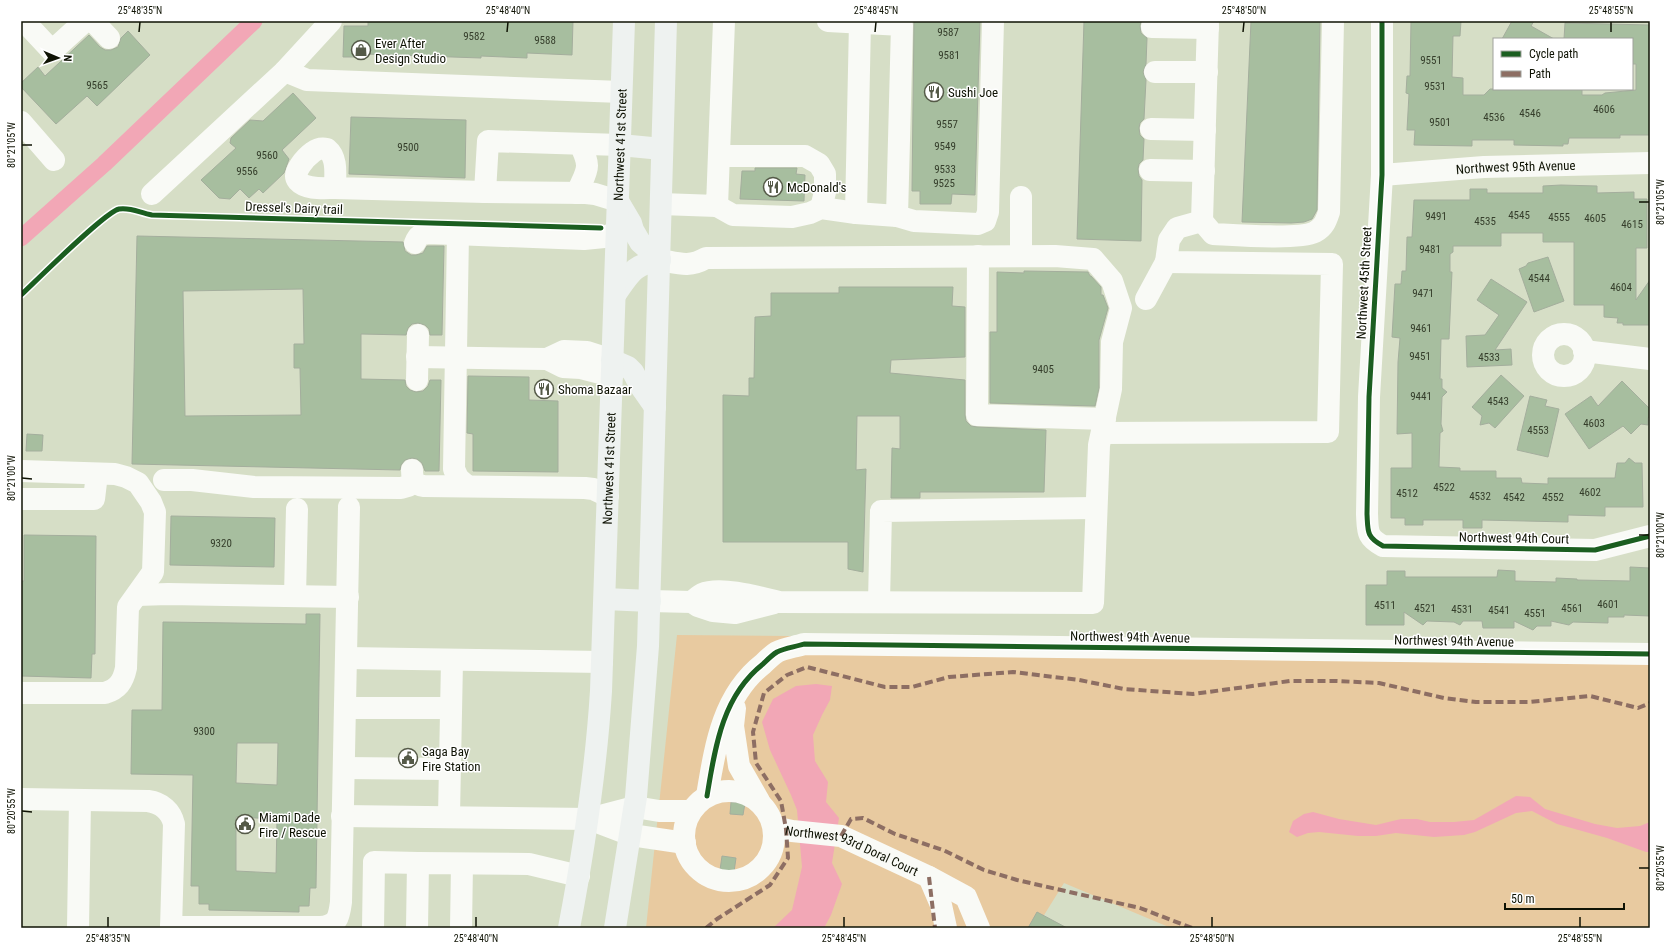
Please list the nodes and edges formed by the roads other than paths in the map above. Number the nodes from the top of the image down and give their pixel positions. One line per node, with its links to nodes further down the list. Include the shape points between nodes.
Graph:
1 (24, 21): 2 (street, via 52,51)
2 (85, 21)
3 (93, 21): 15 (street)
4 (331, 21): 16 (street)
5 (624, 21): 19 (main road, Northwest 41st Street)
6 (666, 21): 25 (main road)
7 (724, 21): 26 (street)
8 (828, 21): 12 (street)
9 (993, 21): 42 (street, via 988,212 985,221 978,224 914,221)
10 (1333, 21): 43 (street, via 1329,212 1325,225 1315,232 1297,236 1213,234)
11 (1382, 21): 31 (street, Northwest 45th Street)
12 (860, 22): 41 (street); 42 (street, via 898,24 903,30)
13 (1208, 24): 14 (street); 18 (street)
14 (1152, 27)
15 (109, 38)
16 (285, 71): 19 (street, via 307,80); 35 (street)
17 (1155, 72): 18 (street)
18 (1207, 72): 22 (street)
19 (621, 92): 24 (main road, Northwest 41st Street)
20 (21, 122): 27 (street)
21 (1151, 129): 22 (street)
22 (1205, 130): 30 (street)
23 (580, 144): 24 (street); 33 (street, via 488,142); 34 (street, via 588,168)
24 (620, 145): 25 (main road); 37 (main road, Northwest 41st Street)
25 (662, 148): 38 (main road)
26 (719, 156): 39 (street); 40 (street, via 805,156 819,164 825,174 825,192)
27 (54, 160)
28 (1650, 164): 31 (street, Northwest 95th Avenue, via 1484,167)
29 (1150, 170): 30 (street)
30 (1204, 171): 43 (street)
31 (1382, 175): 72 (street, Northwest 45th Street, via 1369,397 1367,514 1368,533)
32 (335, 188): 33 (street)
33 (485, 192): 34 (street)
34 (577, 193): 37 (street, via 595,194)
35 (152, 194)
36 (1021, 196): 48 (street)
37 (618, 201): 44 (main road, Northwest 41st Street); 49 (main road, via 640,242)
38 (661, 204): 39 (street); 49 (main road)
39 (717, 206): 40 (street, via 734,215 792,217)
40 (821, 208): 41 (street)
41 (856, 213): 42 (street)
42 (897, 216)
43 (1202, 221): 50 (street, via 1177,228 1170,240)
44 (617, 232): 45 (street, via 604,237 584,239); 51 (main road, Northwest 41st Street)
45 (458, 234): 46 (street, via 422,234); 56 (street)
46 (415, 242)
47 (978, 256): 48 (street); 49 (street, via 706,258 696,264); 61 (street, via 977,415)
48 (1021, 256): 61 (street, via 1093,259 1112,281 1121,308 1112,342 1111,389)
49 (660, 260): 51 (main road, via 638,266); 60 (main road)
50 (1166, 262): 52 (street); 61 (street, via 1332,264 1328,432)
51 (615, 295): 58 (main road, Northwest 41st Street)
52 (1146, 299)
53 (418, 335): 55 (street)
54 (1584, 351): 57 (street)
55 (417, 357): 56 (street); 59 (street)
56 (456, 357): 58 (street, via 547,359 564,351 587,352); 65 (street, via 454,469 458,478)
57 (1650, 359)
58 (612, 368): 60 (main road, via 628,367); 66 (main road, Northwest 41st Street)
59 (417, 380)
60 (655, 407): 77 (main road)
61 (1103, 426): 69 (street, via 1099,445)
62 (21, 471): 63 (street)
63 (97, 474): 67 (street, via 94,499); 73 (street, via 120,475 132,479 143,489 153,506 153,572)
64 (164, 480): 65 (street, via 262,487 401,488 408,486 413,476 418,485)
65 (467, 486): 66 (street, via 585,488 600,491)
66 (608, 496): 76 (main road, Northwest 41st Street)
67 (21, 499)
68 (349, 507): 75 (street)
69 (1096, 508): 78 (street, via 881,511); 78 (street, via 1093,603)
70 (297, 509): 74 (street)
71 (1650, 536): 72 (street, Northwest 94th Court, via 1595,550 1383,546)
72 (1378, 543)
73 (137, 595): 74 (street); 84 (street, via 128,607 126,668 120,685 105,693)
74 (296, 596): 75 (street)
75 (348, 596): 80 (street)
76 (605, 599): 77 (main road); 82 (main road, Northwest 41st Street)
77 (650, 601): 78 (street, via 692,602 713,611 735,613 779,602); 93 (main road, via 645,702)
78 (879, 602)
79 (1650, 654): 83 (street, Northwest 94th Avenue, via 804,644 777,652 756,669)
80 (346, 658): 81 (street); 85 (street)
81 (452, 661): 82 (street); 86 (street)
82 (602, 662): 97 (main road, Northwest 41st Street, via 598,739)
83 (737, 690): 89 (street, Northwest 94th Avenue, via 724,718); 92 (street, via 733,726 739,766)
84 (21, 693)
85 (345, 708): 86 (street); 87 (street)
86 (451, 708): 88 (street)
87 (344, 768): 88 (street); 95 (street)
88 (449, 769): 96 (street)
89 (707, 796): 92 (street, via 732,790); 94 (street)
90 (21, 799): 91 (street)
91 (80, 800): 105 (street); 106 (street, via 152,802 168,811 174,824)
92 (759, 801): 98 (street)
93 (635, 807): 94 (street, via 659,811); 97 (street); 99 (main road)
94 (691, 811): 100 (street, via 686,821)
95 (342, 816): 96 (street); 106 (street, via 341,902 338,918 332,924 314,927)
96 (449, 816): 97 (street)
97 (589, 819): 99 (street); 103 (main road, Northwest 41st Street)
98 (783, 829): 100 (street, via 761,868 748,877 734,881 719,880 705,874 694,864); 104 (street, Northwest 93rd Doral Court, via 841,836)
99 (631, 835): 100 (street); 111 (main road)
100 (685, 843)
101 (418, 863): 102 (street); 107 (street, via 374,862); 108 (street)
102 (462, 864): 103 (street, via 529,864); 109 (street)
103 (579, 876): 110 (main road, Northwest 41st Street)
104 (929, 878): 112 (street, Northwest 93rd Doral Court, via 941,905); 113 (street, Northwest 93rd Doral Court, via 966,897)
105 (78, 928)
106 (171, 928)
107 (373, 928)
108 (417, 928)
109 (461, 928)
110 (569, 928)
111 (615, 928)
112 (946, 928)
113 (979, 928)

